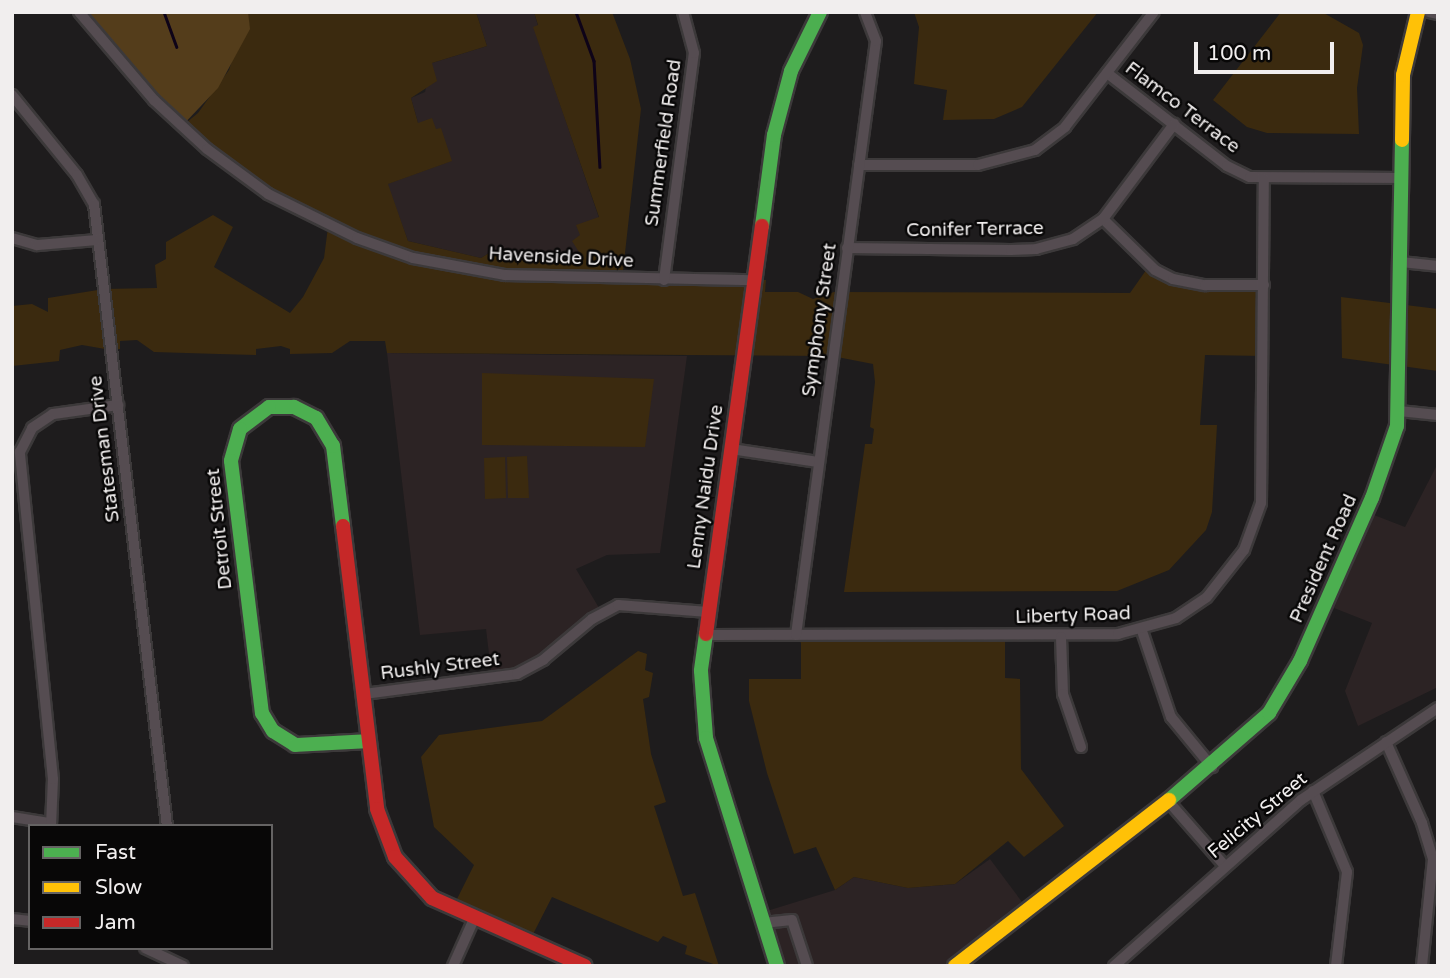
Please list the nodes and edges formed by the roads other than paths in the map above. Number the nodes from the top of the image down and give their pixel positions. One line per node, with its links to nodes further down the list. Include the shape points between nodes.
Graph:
1 (79, 12): 21 (street, Havenside Drive, via 191,136 268,194 338,231 413,258 469,271 550,279)
2 (683, 12): 21 (street, Summerfield Road, via 694,53)
3 (820, 12): 22 (street, Lenny Naidu Drive, via 791,71 778,114)
4 (865, 12): 12 (street, Symphony Street, via 876,41)
5 (1154, 12): 9 (street)
6 (1418, 12): 14 (street, President Road, via 1403,75)
7 (1429, 12): 8 (street)
8 (1438, 14)
9 (1107, 73): 11 (street, Flamco Terrace); 12 (street, via 1051,140 1016,159 978,164)
10 (12, 95): 17 (street, Statesman Drive, via 91,195)
11 (1174, 124): 13 (street, Flamco Terrace, via 1227,166); 15 (street, Conifer Terrace)
12 (859, 165): 18 (street, Symphony Street)
13 (1264, 178): 14 (street, Flamco Terrace); 23 (street, Liberty Road)
14 (1403, 178): 19 (street, President Road)
15 (1103, 219): 18 (street, Conifer Terrace, via 1073,239 1036,249); 23 (street, via 1155,270 1173,279 1205,285)
16 (12, 238): 17 (street, via 37,244)
17 (98, 240): 24 (street, Statesman Drive)
18 (847, 248): 28 (street, Symphony Street)
19 (1401, 262): 20 (street); 25 (street, President Road)
20 (1438, 266)
21 (664, 280): 22 (street, Havenside Drive)
22 (754, 280): 27 (street, Lenny Naidu Drive)
23 (1264, 285): 30 (street, Liberty Road, via 1262,487 1256,522 1236,564 1208,597 1181,616)
24 (118, 405): 43 (street, via 53,414 32,428 20,452 53,779); 44 (street, Statesman Drive)
25 (1399, 411): 26 (street); 39 (street, President Road, via 1372,498 1296,670 1269,713)
26 (1438, 415)
27 (731, 449): 28 (street); 29 (street, Lenny Naidu Drive)
28 (818, 462): 32 (street, Symphony Street)
29 (708, 612): 31 (street, Lenny Naidu Drive); 34 (street, Rushly Street, via 618,605 517,674)
30 (1142, 631): 33 (street, Liberty Road); 39 (street, via 1171,717)
31 (705, 635): 32 (street, Liberty Road); 47 (street, Lenny Naidu Drive, via 700,699 706,738)
32 (796, 635): 33 (street, Liberty Road)
33 (1061, 637): 38 (street, via 1063,694)
34 (363, 694): 36 (street, Detroit Street); 36 (street, Detroit Street, via 331,440 322,423 308,413 269,407 245,422 235,439 231,461 262,712 272,731 295,744)
35 (1438, 708): 37 (street, Felicity Street)
36 (368, 741): 46 (street, Detroit Street, via 379,822 395,857 432,898)
37 (1386, 742): 40 (street, Felicity Street); 57 (street, via 1433,859)
38 (1081, 747)
39 (1212, 767): 41 (street, President Road)
40 (1313, 791): 45 (street, Felicity Street); 56 (street, via 1347,872)
41 (1169, 803): 45 (street); 54 (street, President Road)
42 (12, 817): 43 (street)
43 (51, 824)
44 (167, 824)
45 (1225, 866): 55 (street, Felicity Street)
46 (474, 919): 50 (street); 51 (street, Detroit Street)
47 (763, 923): 52 (street, Lenny Naidu Drive); 53 (street, via 792,920)
48 (151, 950): 49 (street)
49 (183, 966)
50 (453, 966)
51 (585, 966)
52 (777, 966)
53 (807, 966)
54 (955, 966)
55 (1114, 966)
56 (1336, 966)
57 (1422, 966)

